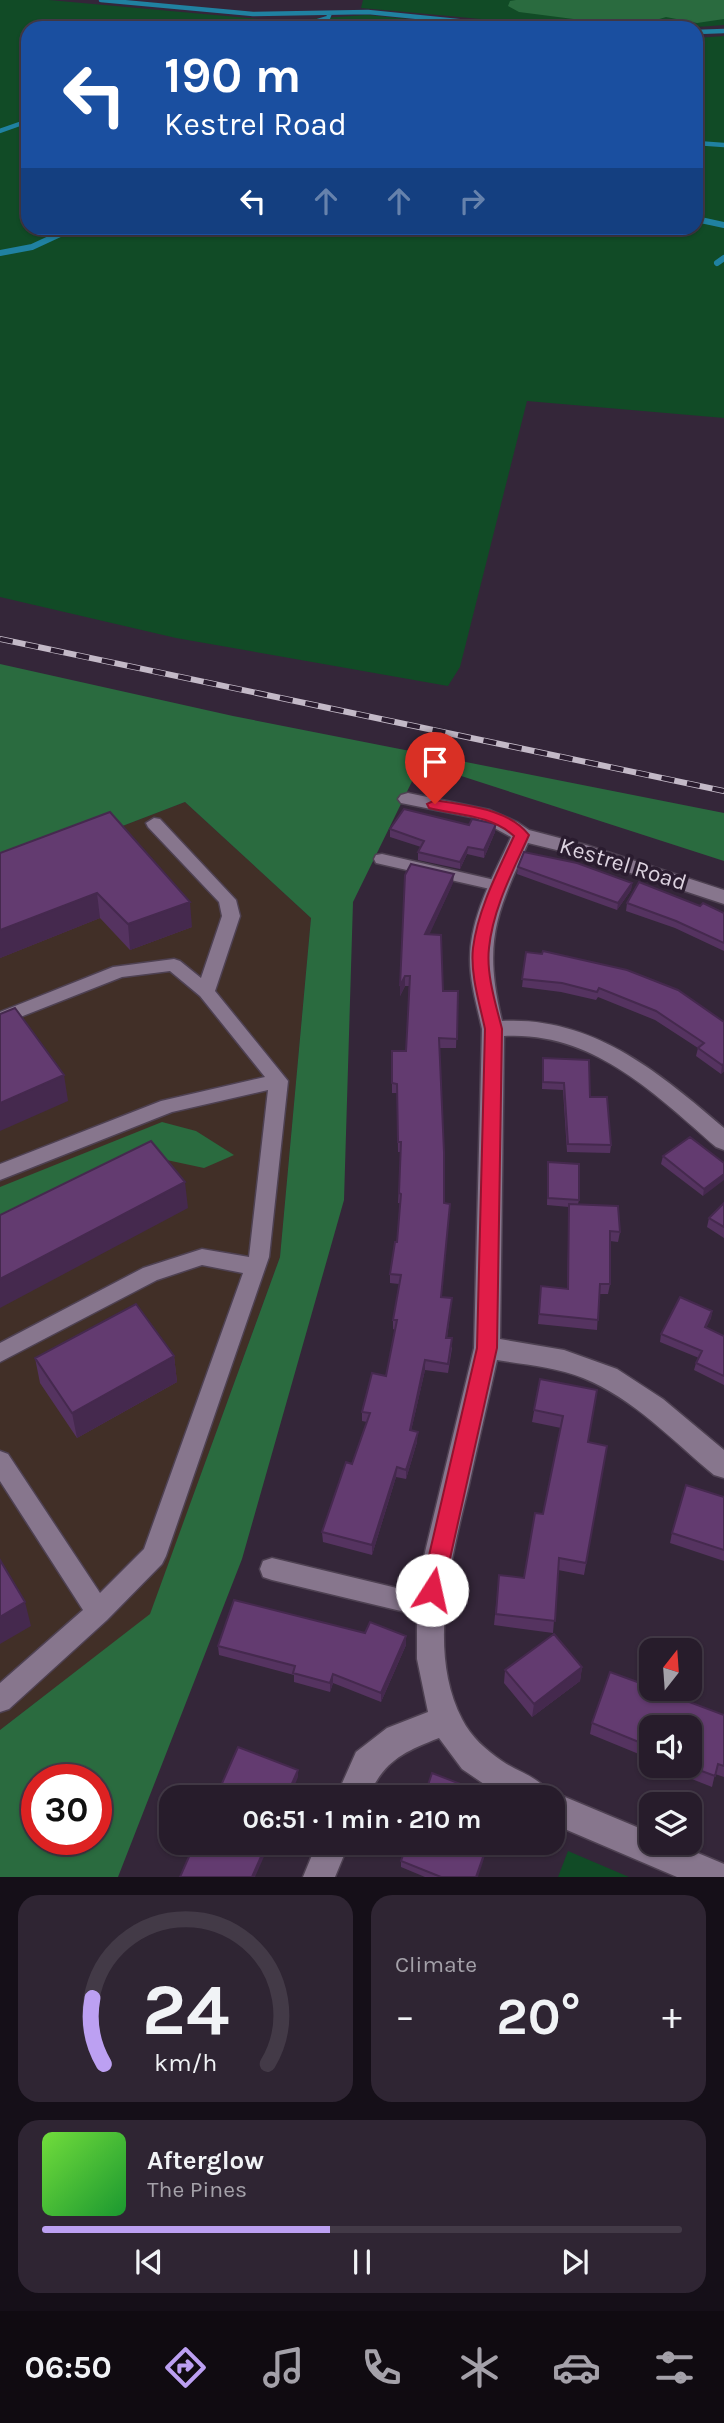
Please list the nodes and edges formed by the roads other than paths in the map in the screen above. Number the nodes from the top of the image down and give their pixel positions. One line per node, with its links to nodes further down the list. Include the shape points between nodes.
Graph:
1 (408, 799): 3 (street, Kestrel Road, via 487,815)
2 (154, 823): 7 (lane, via 227,900 231,916)
3 (522, 835): 5 (street); 6 (street, Kestrel Road)
4 (382, 859): 5 (lane)
5 (499, 886): 9 (street, via 481,950)
6 (724, 897)
7 (206, 992): 8 (lane, via 174,965 119,971); 10 (lane)
8 (0, 1019)
9 (493, 1029): 11 (street, via 544,1027 607,1049); 14 (street)
10 (279, 1081): 12 (lane, via 168,1105); 13 (lane)
11 (724, 1141)
12 (0, 1172)
13 (256, 1268): 15 (lane, via 202,1257 149,1273); 20 (lane, via 154,1556)
14 (487, 1348): 17 (street, via 549,1358 606,1376 651,1405); 19 (street)
15 (0, 1353)
16 (0, 1461): 20 (lane)
17 (724, 1466)
18 (272, 1569): 19 (lane)
19 (430, 1607): 22 (street, via 436,1684)
20 (98, 1612): 21 (lane)
21 (0, 1700)
22 (447, 1720): 23 (street, via 398,1739 367,1763); 24 (street, via 457,1740 489,1772)
23 (357, 1785)
24 (512, 1785)
25 (565, 1813): 26 (street)
26 (716, 1877)

